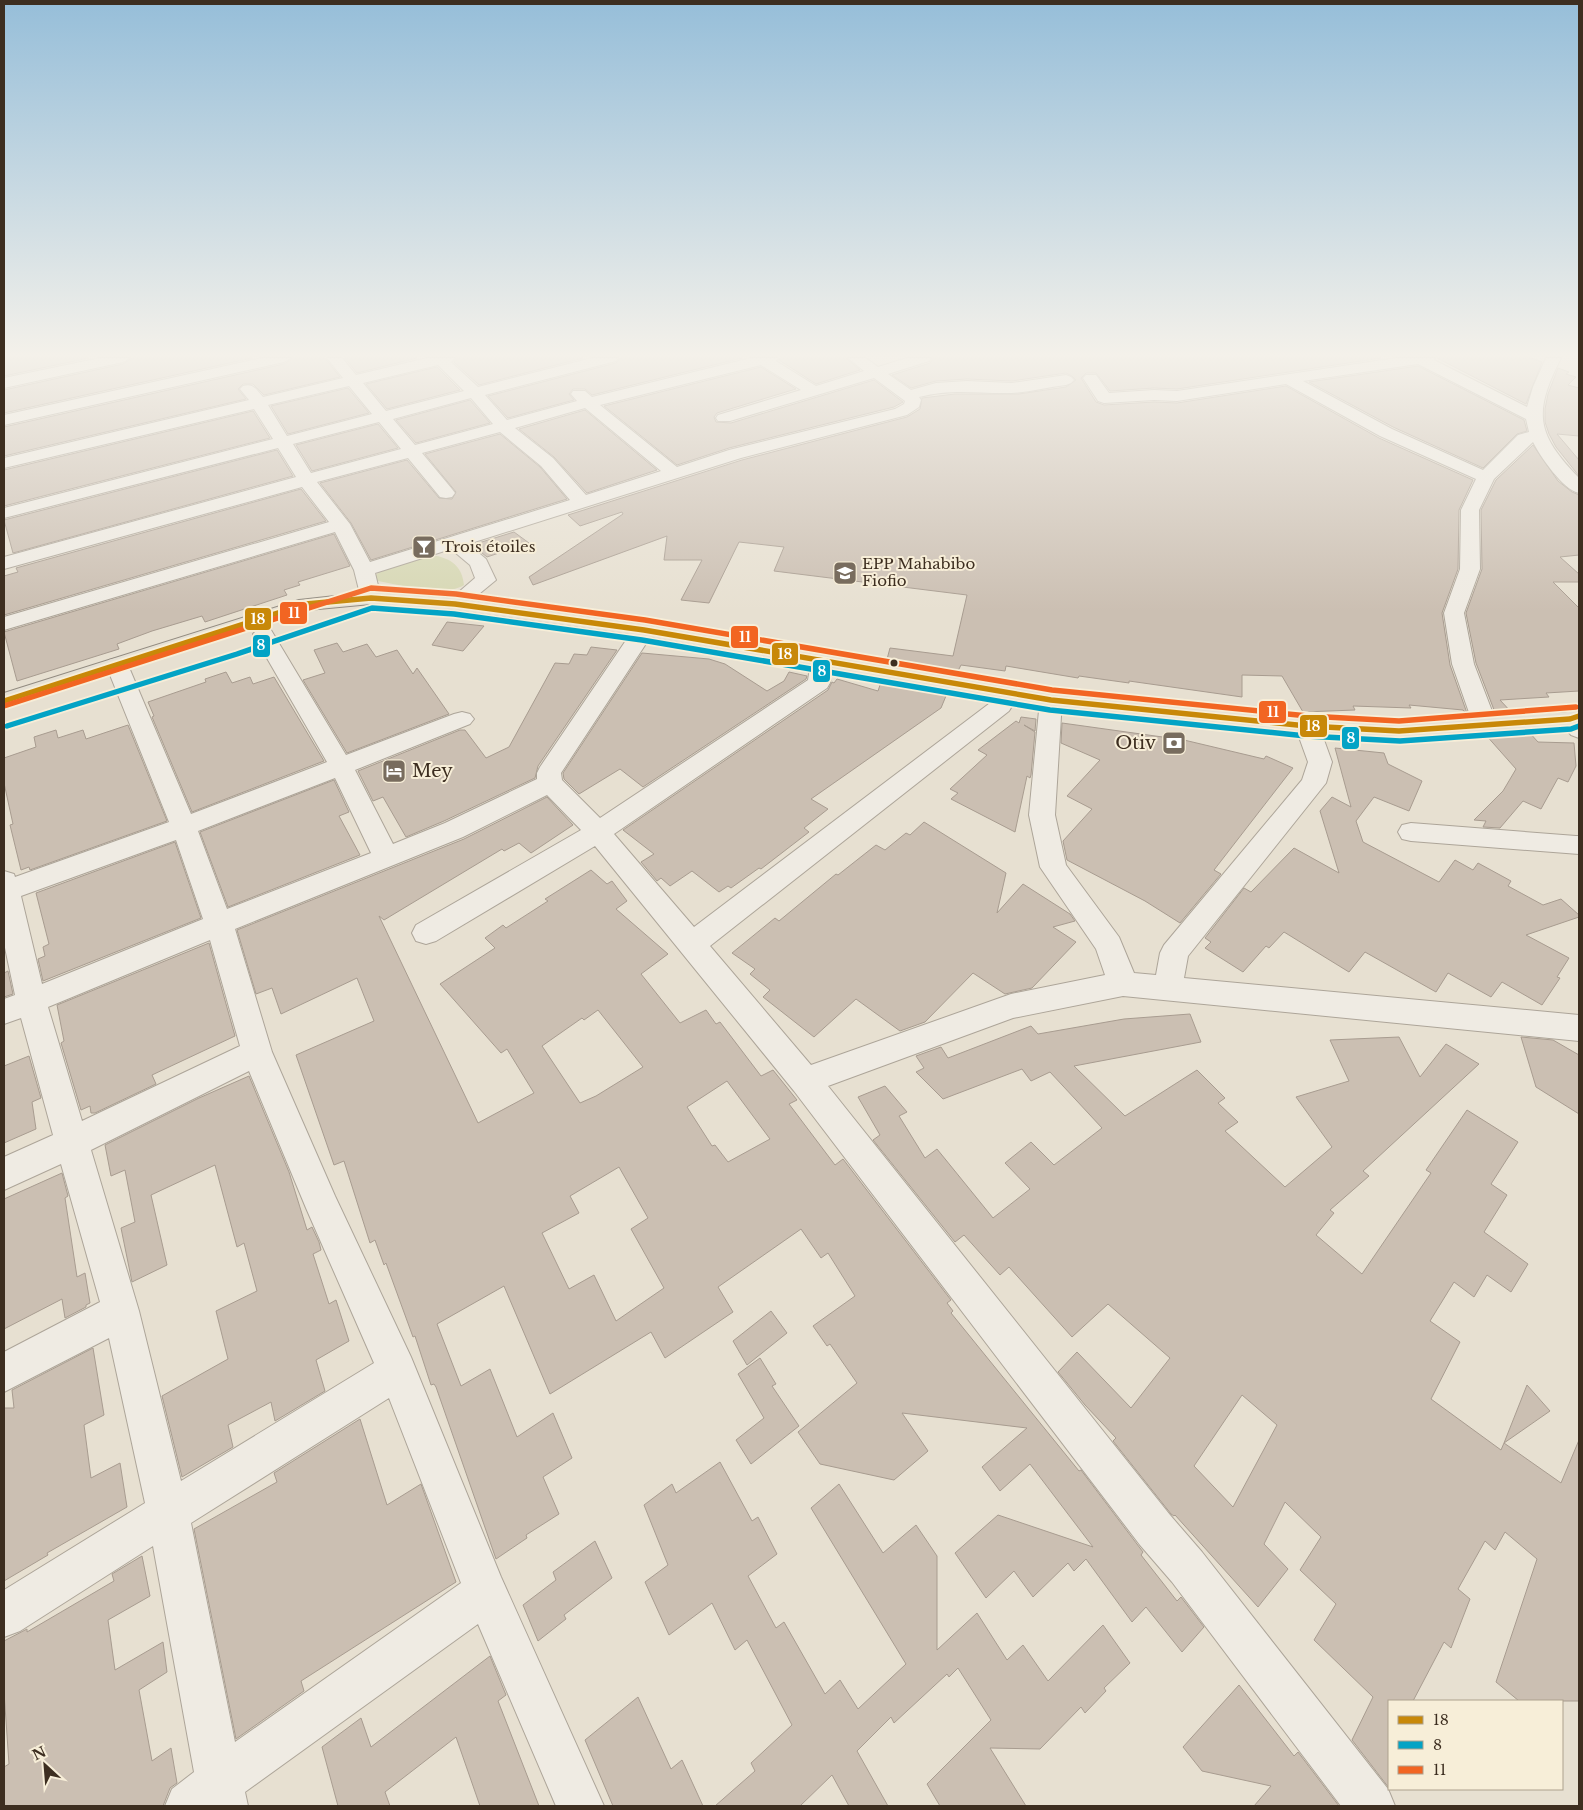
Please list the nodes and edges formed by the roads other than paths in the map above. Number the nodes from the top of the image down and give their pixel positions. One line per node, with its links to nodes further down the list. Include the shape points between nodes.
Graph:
1 (35, 442): 14 (street)
2 (88, 442): 14 (street)
3 (280, 442): 22 (street)
4 (282, 442): 18 (street)
5 (405, 442): 13 (street)
6 (448, 442): 13 (street)
7 (523, 442): 21 (street, via 546,462)
8 (636, 442): 16 (street)
9 (780, 442): 16 (street)
10 (1408, 442): 17 (street)
11 (1521, 442): 17 (street)
12 (1545, 442): 19 (street, via 1556,464)
13 (413, 452): 18 (street); 20 (street)
14 (40, 454): 15 (street)
15 (4, 463)
16 (674, 473): 21 (street)
17 (1486, 477): 40 (street, via 1470,510 1470,569 1454,613 1463,664)
18 (306, 480): 23 (street); 25 (street)
19 (1579, 488)
20 (446, 493)
21 (582, 502): 24 (street)
22 (4, 513)
23 (341, 524): 26 (street); 29 (street)
24 (455, 542): 26 (street); 28 (street, via 479,563 486,580)
25 (4, 563)
26 (364, 570): 27 (street)
27 (371, 598): 28 (main road); 31 (main road); 33 (main road, via 306,604)
28 (455, 604): 30 (main road)
29 (4, 624)
30 (644, 630): 32 (main road); 43 (street, via 549,773)
31 (264, 634): 33 (main road); 42 (street)
32 (822, 661): 34 (main road); 45 (street, via 819,683)
33 (120, 671): 36 (main road); 37 (main road); 44 (street)
34 (1001, 690): 35 (main road); 52 (street, via 1001,706)
35 (1051, 700): 41 (main road); 53 (street, via 1042,815 1052,867 1109,945)
36 (4, 701)
37 (4, 716)
38 (462, 719): 42 (street)
39 (1576, 722): 40 (main road)
40 (1485, 724): 41 (main road, via 1398,731)
41 (1307, 726): 54 (street, via 1320,762 1314,783 1174,953)
42 (341, 766): 44 (street); 48 (street)
43 (550, 783): 45 (street); 48 (street, via 454,830)
44 (184, 827): 49 (street); 50 (street)
45 (598, 832): 51 (street); 52 (street)
46 (1411, 832): 47 (street)
47 (1578, 842)
48 (386, 857): 50 (street)
49 (4, 887): 55 (street)
50 (220, 924): 55 (street); 57 (street)
51 (426, 932)
52 (692, 944): 58 (street)
53 (1123, 984): 54 (street); 58 (street, via 1011,1006)
54 (1168, 988): 56 (street)
55 (18, 1007): 59 (street)
56 (1579, 1028)
57 (257, 1052): 59 (street); 62 (street)
58 (805, 1081): 69 (street)
59 (73, 1142): 60 (street); 61 (street)
60 (4, 1174)
61 (122, 1311): 63 (street); 64 (street)
62 (397, 1371): 64 (street); 65 (street)
63 (4, 1374)
64 (168, 1511): 66 (street); 67 (street)
65 (486, 1592): 67 (street); 68 (street)
66 (4, 1614)
67 (211, 1798)
68 (580, 1806)
69 (1371, 1806)

